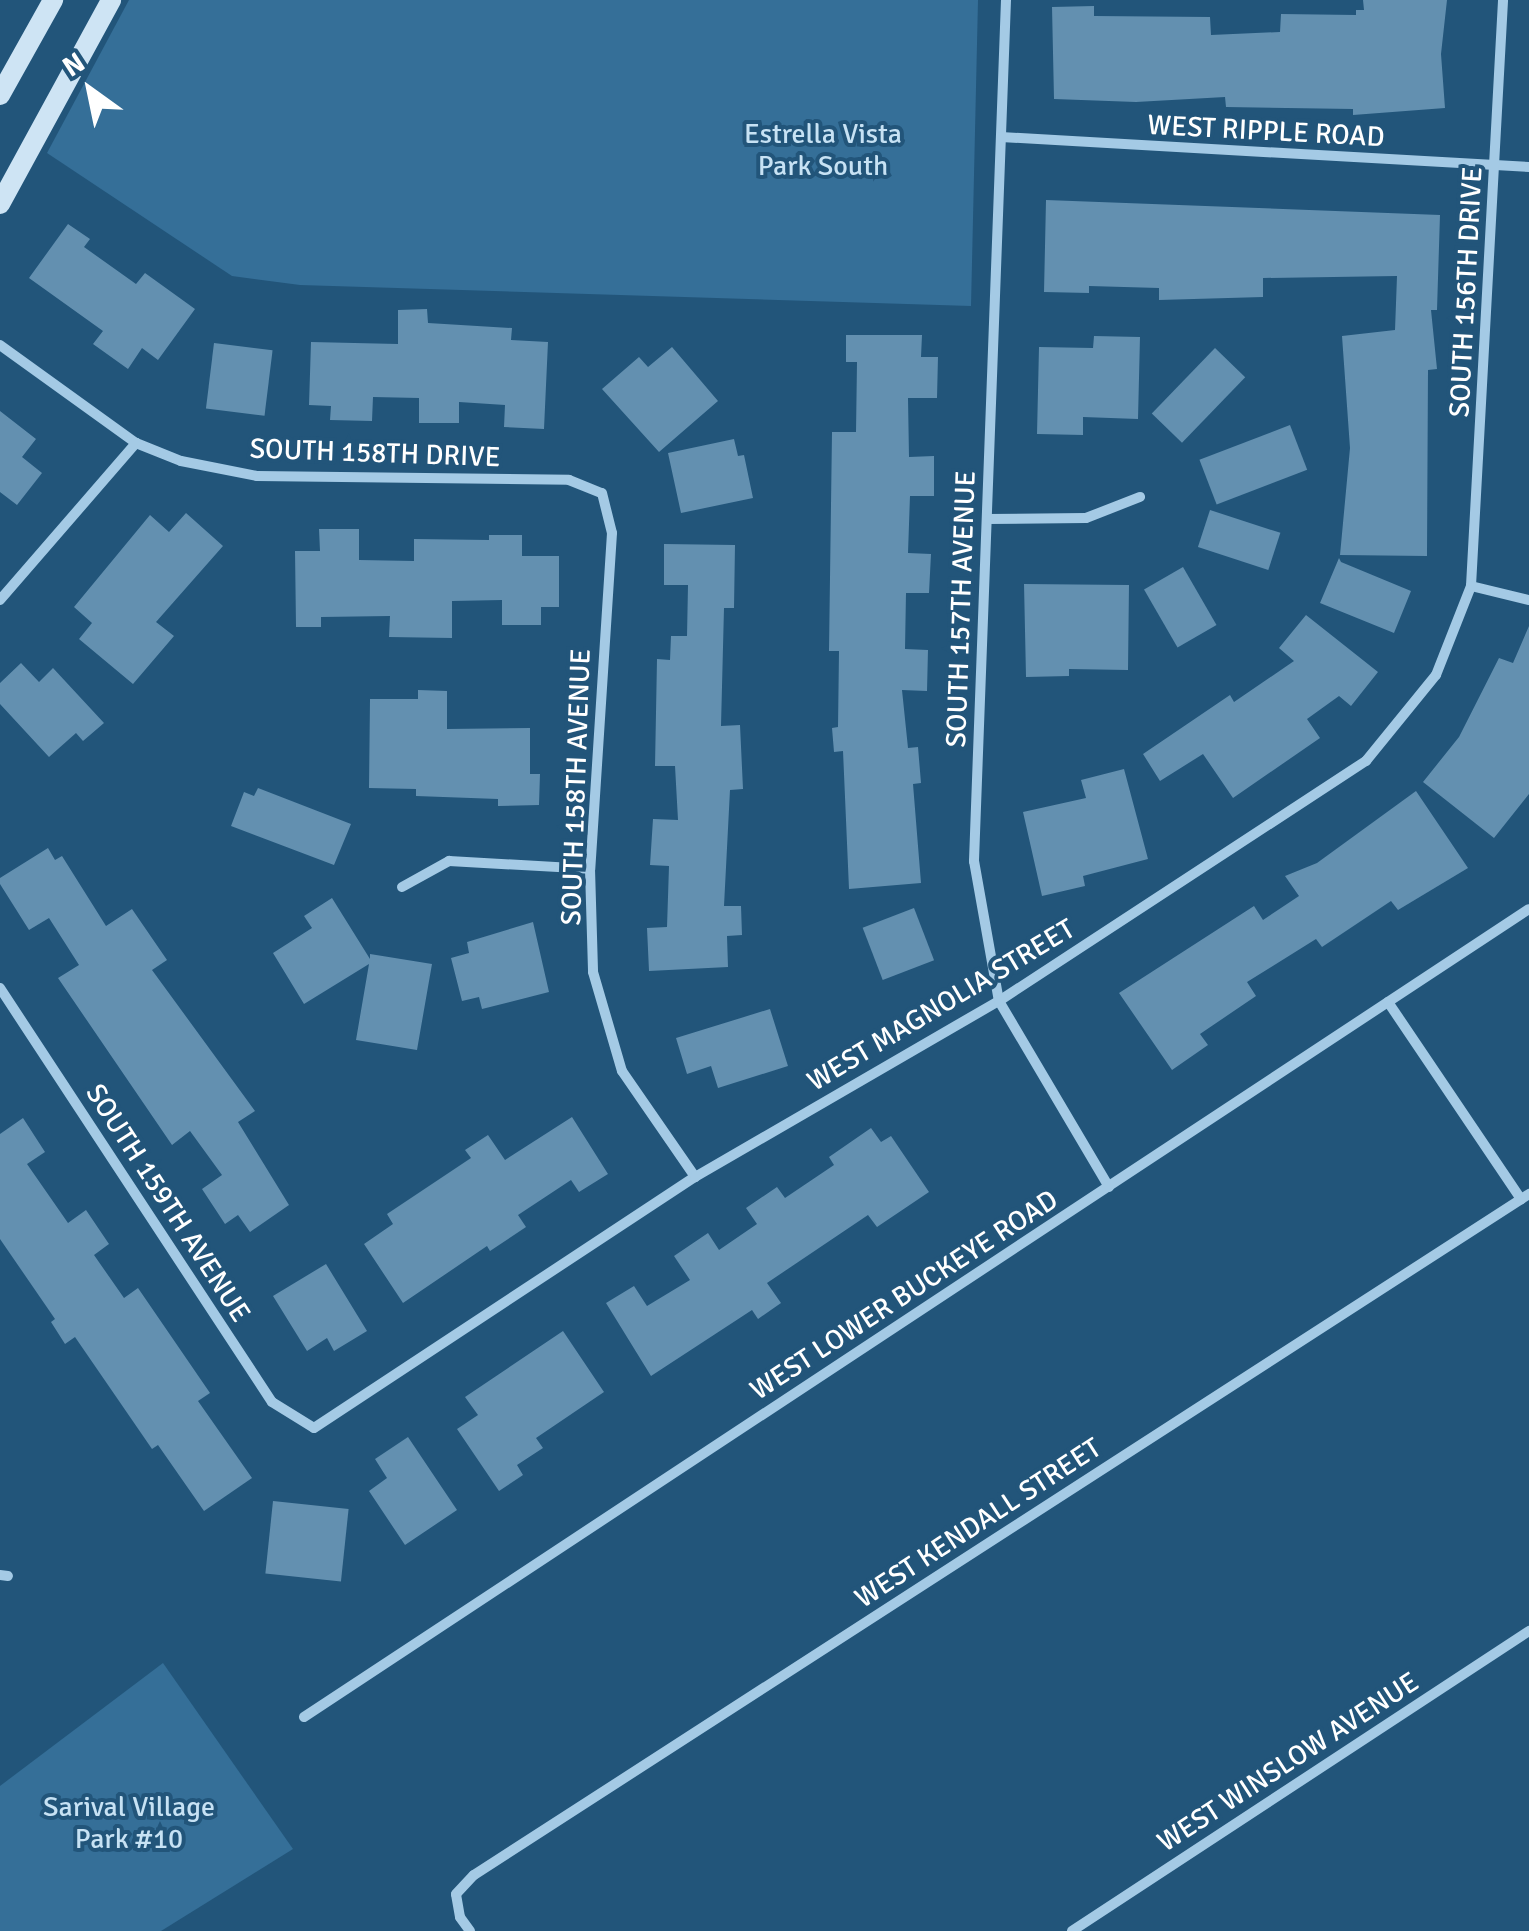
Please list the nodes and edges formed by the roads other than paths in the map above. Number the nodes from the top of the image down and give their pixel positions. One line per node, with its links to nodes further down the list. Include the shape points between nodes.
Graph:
1 (52, 0): 5 (main road)
2 (111, 0): 9 (main road)
3 (1006, 0): 6 (street, SOUTH 157TH AVENUE)
4 (1503, 0): 7 (street, SOUTH 156TH DRIVE)
5 (0, 95)
6 (1001, 137): 7 (street, WEST RIPPLE ROAD); 14 (street, SOUTH 157TH AVENUE)
7 (1495, 167): 8 (street, WEST RIPPLE ROAD); 15 (street, SOUTH 156TH DRIVE)
8 (1529, 167)
9 (0, 204)
10 (0, 345): 11 (street, SOUTH 158TH DRIVE)
11 (136, 443): 12 (street, SOUTH 158TH DRIVE, via 181,461 257,476 569,480); 16 (street)
12 (602, 493): 18 (street, SOUTH 158TH AVENUE, via 612,534)
13 (1140, 497): 14 (street, via 1086,518)
14 (987, 519): 22 (street, SOUTH 157TH AVENUE, via 974,861)
15 (1471, 586): 17 (street); 22 (street, WEST MAGNOLIA STREET, via 1436,675 1366,760)
16 (0, 600)
17 (1529, 600)
18 (590, 870): 19 (street, via 450,862); 24 (street, SOUTH 158TH AVENUE, via 593,972 622,1071)
19 (402, 888)
20 (1529, 909): 23 (street, WEST LOWER BUCKEYE ROAD)
21 (0, 988): 27 (street, SOUTH 159TH AVENUE, via 272,1402)
22 (999, 1001): 24 (street, WEST MAGNOLIA STREET); 25 (street, SOUTH 157TH AVENUE)
23 (1388, 1002): 25 (street, WEST LOWER BUCKEYE ROAD); 26 (street)
24 (695, 1177): 27 (street, WEST MAGNOLIA STREET)
25 (1108, 1187): 29 (street, WEST LOWER BUCKEYE ROAD)
26 (1525, 1197): 30 (street, WEST KENDALL STREET, via 474,1875 456,1894)
27 (314, 1428)
28 (1529, 1631): 31 (street, WEST WINSLOW AVENUE)
29 (304, 1717)
30 (470, 1931)
31 (1072, 1931)

